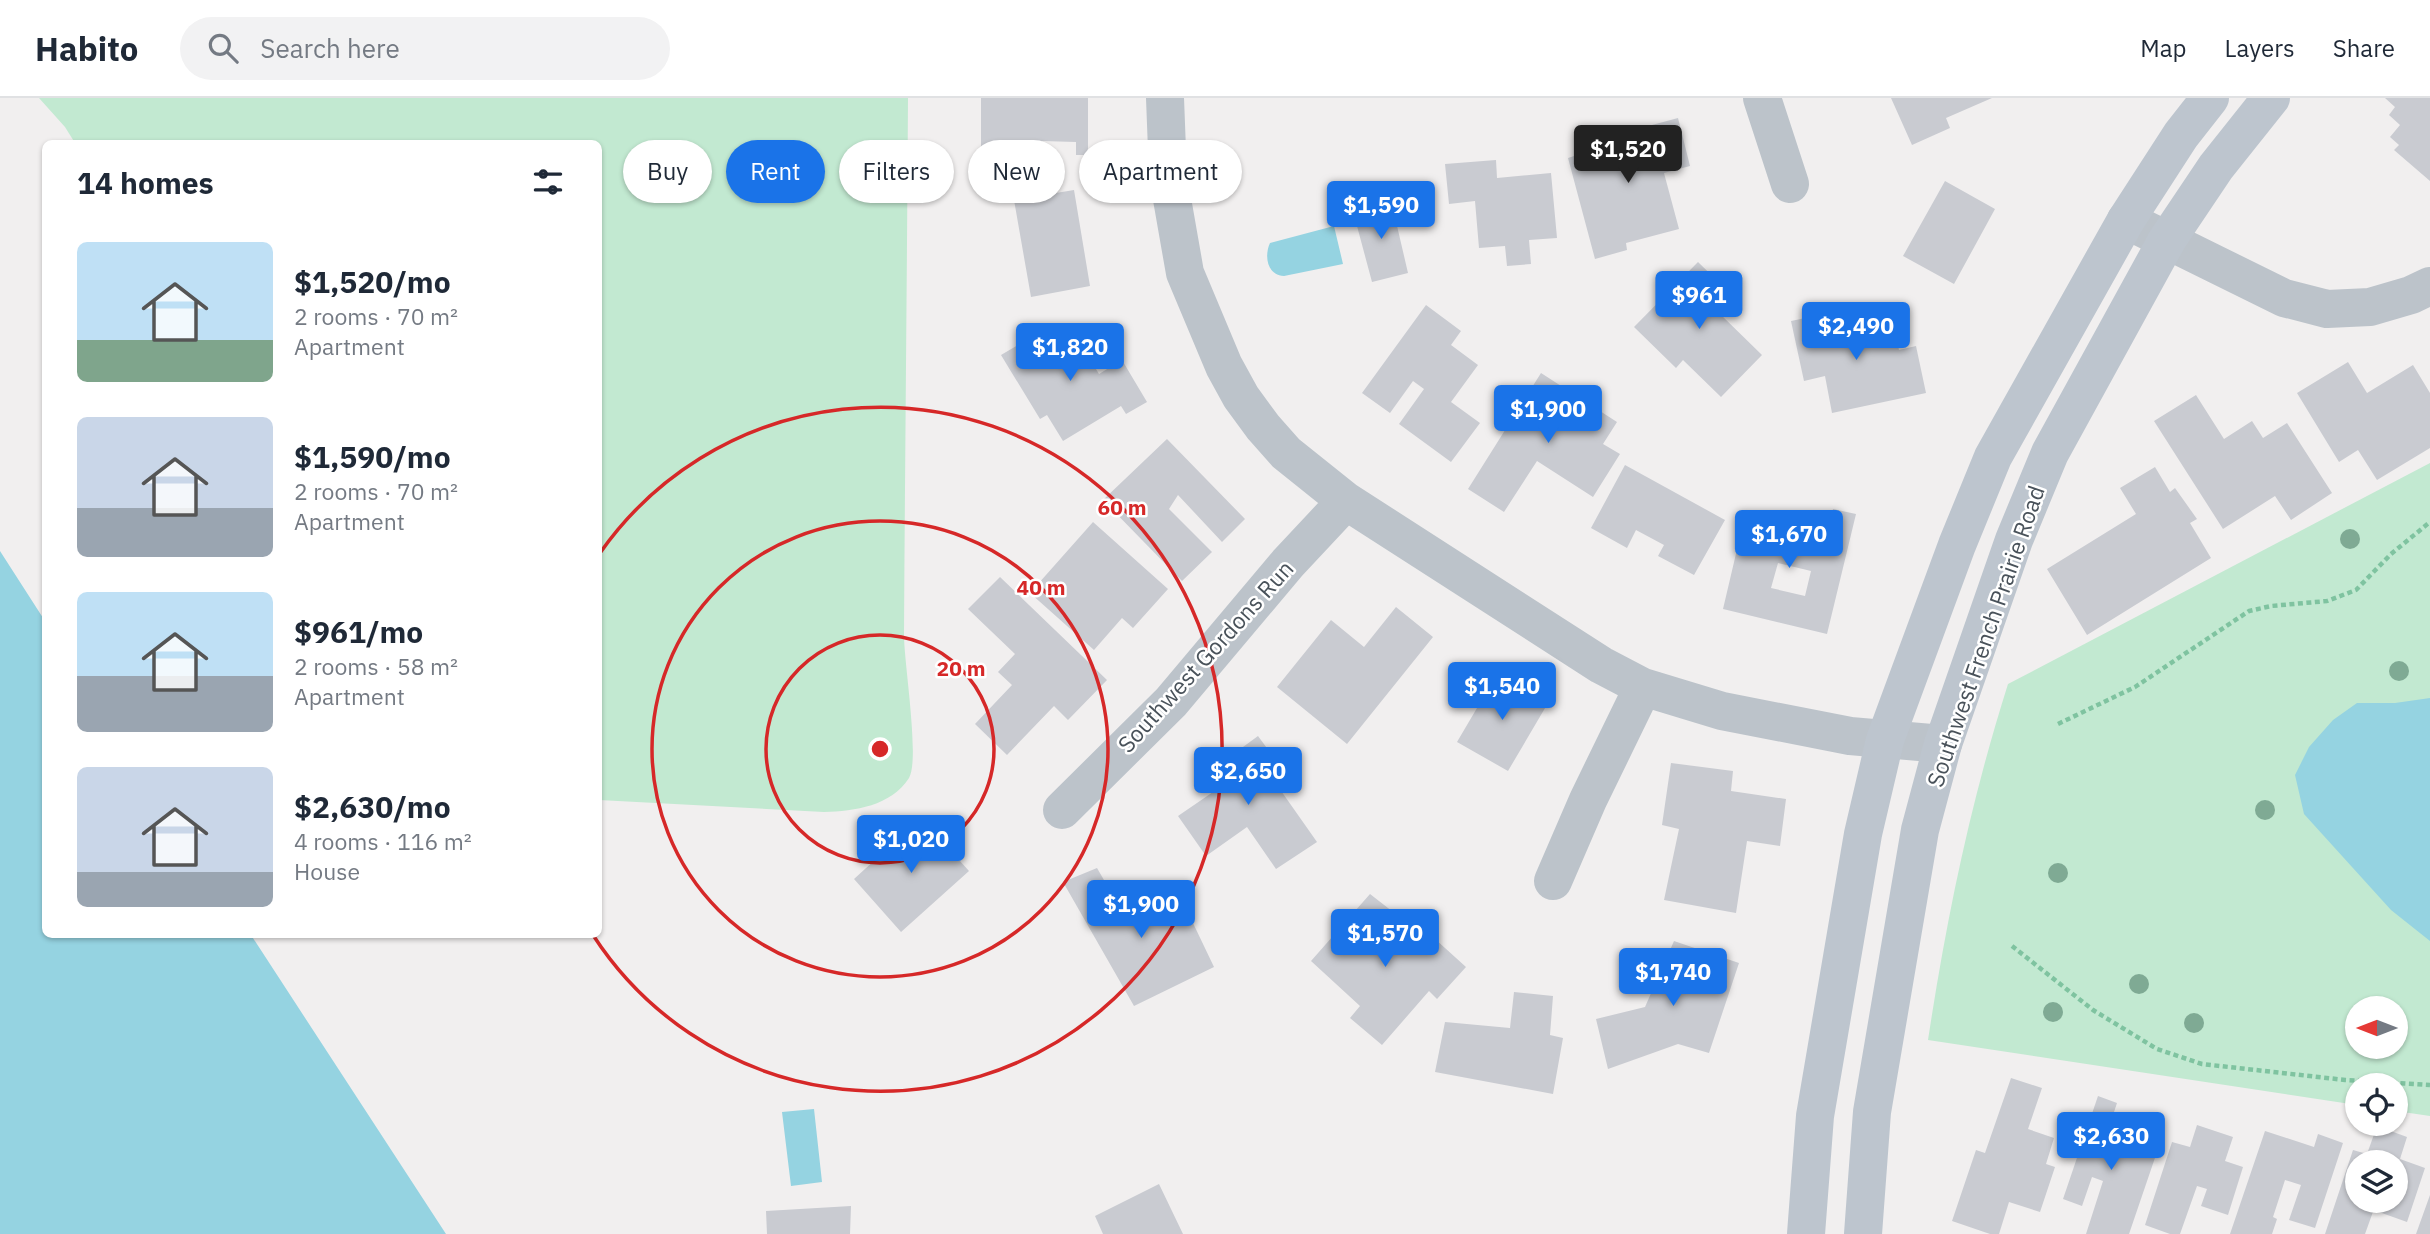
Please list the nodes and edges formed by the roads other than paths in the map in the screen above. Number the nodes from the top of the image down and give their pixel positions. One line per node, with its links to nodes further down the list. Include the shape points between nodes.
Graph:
1 (1165, 98): 9 (street, via 1168,176 1185,272 1224,366 1241,397 1286,453)
2 (1762, 98): 5 (street)
3 (2210, 98): 6 (street)
4 (2271, 98): 7 (street, Southwest French Prairie Road, via 2216,167)
5 (1790, 184)
6 (2126, 220): 7 (street); 11 (street, via 1993,457)
7 (2167, 240): 8 (street, via 2284,298 2327,309 2370,307); 12 (street, Southwest French Prairie Road, via 2050,453 2014,540)
8 (2430, 286)
9 (1346, 501): 10 (street, via 1601,665); 13 (street, Southwest Gordons Run, via 1171,702)
10 (1643, 687): 11 (street, via 1722,711); 14 (street)
11 (1885, 740): 12 (street); 15 (street, via 1863,834 1815,1116)
12 (1943, 744): 16 (street, Southwest French Prairie Road, via 1920,830 1872,1112)
13 (1062, 810)
14 (1553, 881)
15 (1806, 1234)
16 (1863, 1234)

